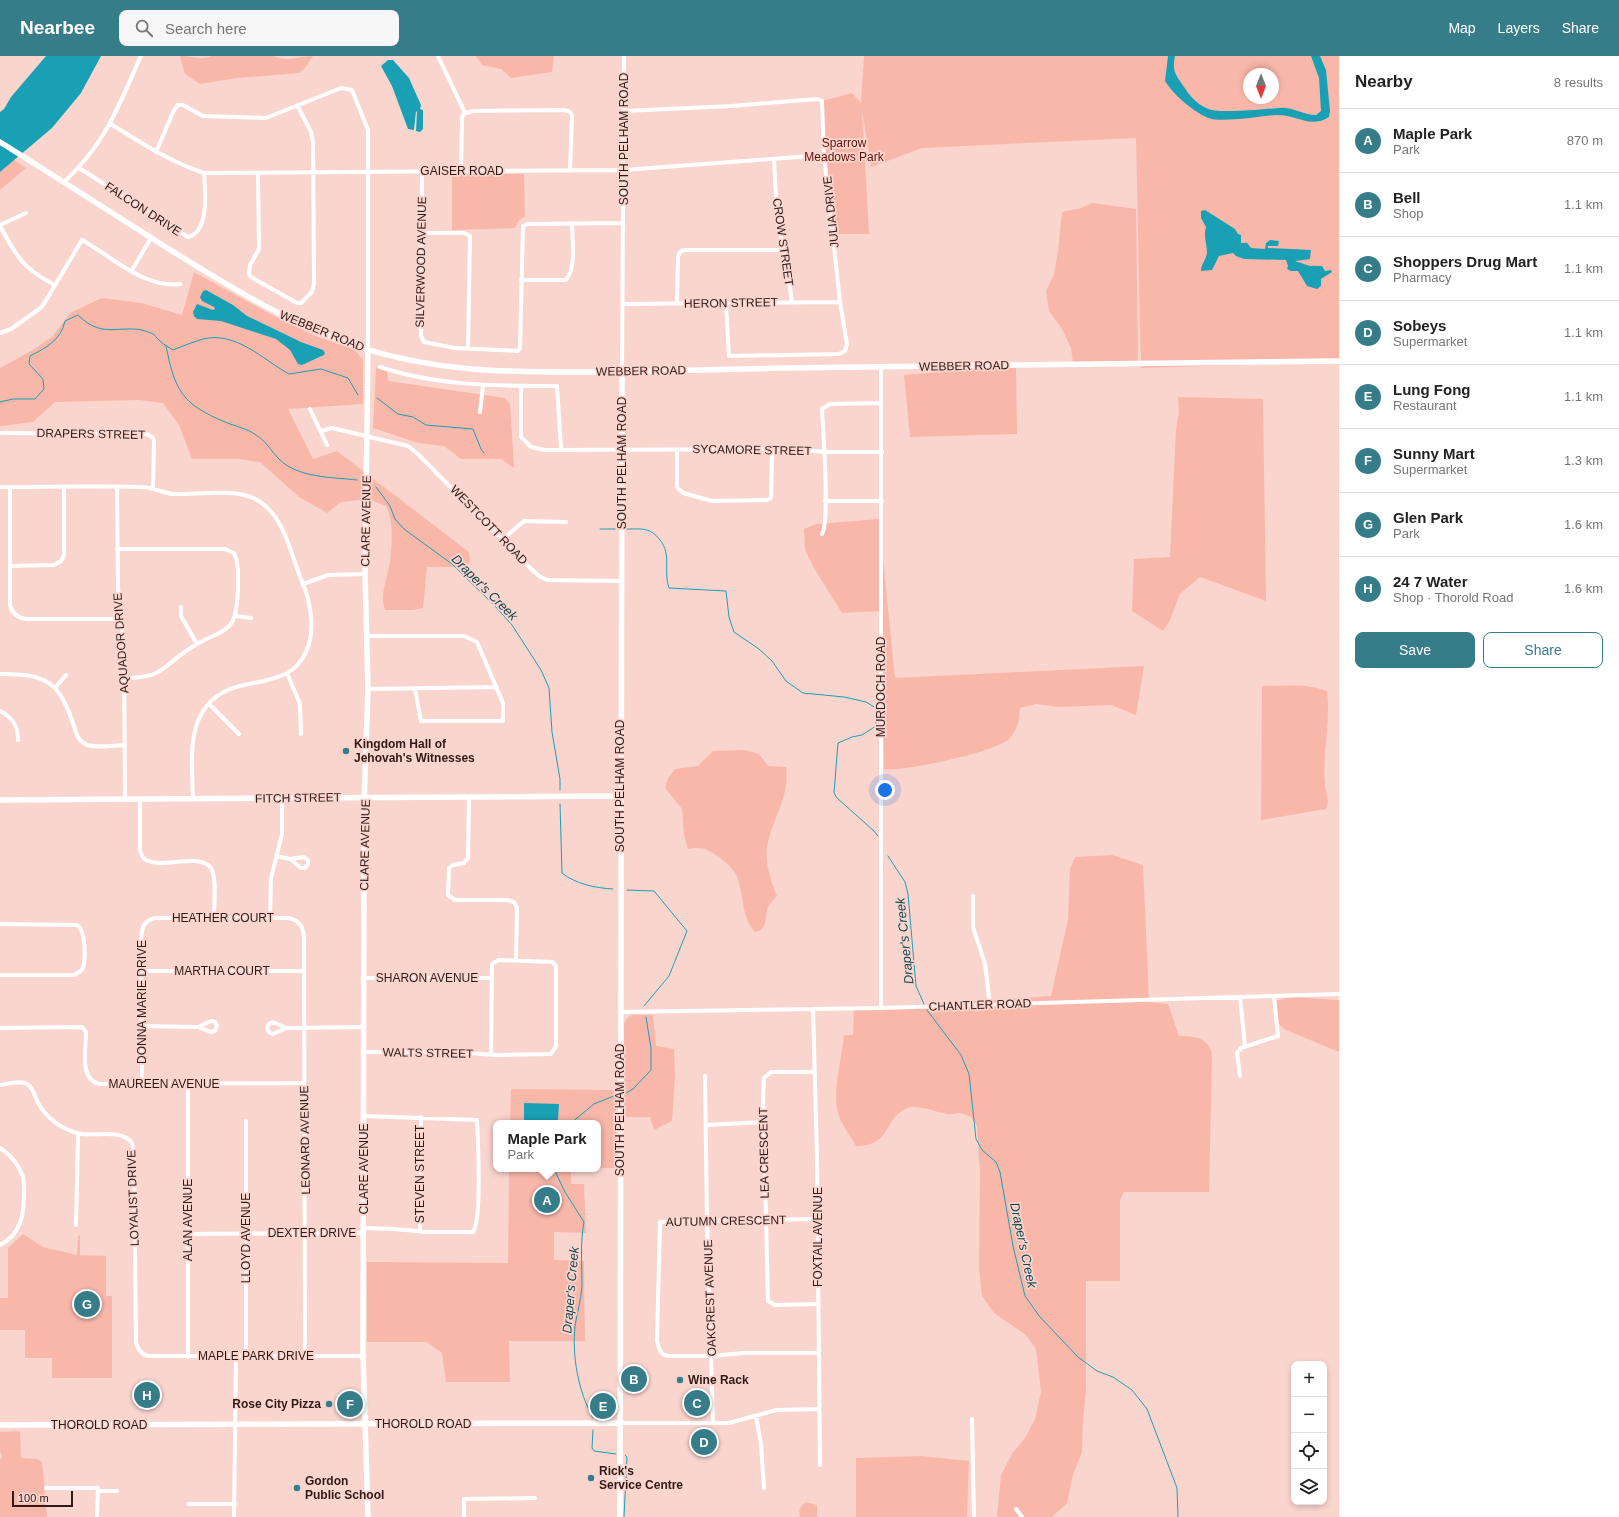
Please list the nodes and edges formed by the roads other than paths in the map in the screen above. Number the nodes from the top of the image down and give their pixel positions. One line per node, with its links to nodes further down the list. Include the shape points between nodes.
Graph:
1 (141, 56): 7 (street)
2 (438, 56): 6 (street)
3 (624, 56): 5 (street, SOUTH PELHAM ROAD)
4 (297, 105): 9 (street, via 266,118 203,116 183,105 178,105); 16 (street, CLARE AVENUE, via 341,88 352,90 368,130); 19 (street, via 312,137)
5 (624, 111): 10 (street, JULIA DRIVE, via 817,99 822,101); 14 (street, SOUTH PELHAM ROAD)
6 (465, 113): 13 (street, via 565,110 570,112); 15 (street, via 462,118)
7 (111, 124): 9 (street, GAISER ROAD); 12 (street)
8 (0, 142): 21 (main road, WEBBER ROAD)
9 (156, 152): 20 (street, GAISER ROAD)
10 (824, 155): 11 (street, GAISER ROAD); 34 (street, JULIA DRIVE)
11 (774, 158): 14 (street, GAISER ROAD); 28 (street, CROW STREET, via 777,218)
12 (79, 168): 20 (street, FALCON DRIVE, via 188,237 195,233 205,216); 21 (street)
13 (570, 170): 14 (street, GAISER ROAD); 15 (street, GAISER ROAD)
14 (624, 170): 23 (street, SOUTH PELHAM ROAD)
15 (461, 171): 17 (street, GAISER ROAD)
16 (368, 172): 17 (street, GAISER ROAD); 19 (street, GAISER ROAD); 39 (street, CLARE AVENUE)
17 (422, 172): 26 (street, SILVERWOOD AVENUE)
18 (258, 173): 19 (street, GAISER ROAD); 19 (street, via 259,249 248,269 249,274 300,303 312,292 314,283); 20 (street, GAISER ROAD)
19 (313, 173)
20 (204, 174)
21 (64, 182): 27 (main road, WEBBER ROAD)
22 (26, 212): 25 (street)
23 (623, 223): 24 (street, SILVERWOOD AVENUE); 36 (street, SOUTH PELHAM ROAD)
24 (572, 224): 30 (street, via 573,269 570,276 565,280); 30 (street, SILVERWOOD AVENUE, via 523,226)
25 (0, 226): 32 (street, via 21,262 41,278)
26 (422, 233): 40 (street, SILVERWOOD AVENUE, via 422,340); 40 (street, via 464,233 470,236)
27 (151, 238): 29 (street); 39 (main road, WEBBER ROAD, via 265,307 304,326)
28 (784, 250): 33 (street, CROW STREET); 35 (street, via 684,250 678,257)
29 (132, 270): 31 (street, via 159,284); 32 (street, via 82,240)
30 (521, 280): 40 (street, SILVERWOOD AVENUE, via 519,350)
31 (180, 284)
32 (56, 285): 38 (street, via 42,307 11,329)
33 (792, 302): 34 (street, HERON STREET); 37 (street, HERON STREET)
34 (840, 302): 37 (street, JULIA DRIVE, via 847,344 845,351 839,354 729,356)
35 (677, 303): 36 (street, HERON STREET); 37 (street, HERON STREET)
36 (623, 304): 44 (street, SOUTH PELHAM ROAD)
37 (726, 304)
38 (0, 333)
39 (368, 349): 44 (main road, WEBBER ROAD, via 421,363 469,370); 52 (main road, CLARE AVENUE)
40 (468, 349)
41 (1339, 361): 42 (main road, WEBBER ROAD)
42 (881, 366): 44 (main road, WEBBER ROAD); 47 (street, MURDOCH ROAD)
43 (380, 367): 45 (street, via 400,374)
44 (622, 372): 56 (main road, SOUTH PELHAM ROAD)
45 (483, 386): 46 (street); 49 (street)
46 (521, 386): 54 (street, via 557,386); 56 (street, SYCAMORE STREET, via 521,437 531,447 545,450)
47 (881, 403): 58 (street, via 825,405 822,409); 59 (street, MURDOCH ROAD)
48 (310, 409): 50 (street)
49 (480, 412)
50 (321, 431): 52 (street, WESTCOTT ROAD, via 332,428); 53 (street)
51 (0, 433): 64 (street, DRAPERS STREET, via 147,434 154,441)
52 (368, 436): 69 (street, WESTCOTT ROAD, via 408,446); 72 (main road, CLARE AVENUE)
53 (327, 445)
54 (561, 448)
55 (772, 449): 57 (street, SYCAMORE STREET); 57 (street, via 772,498 712,501 679,490); 58 (street, SYCAMORE STREET)
56 (622, 450): 57 (street, SYCAMORE STREET); 73 (main road, SOUTH PELHAM ROAD)
57 (677, 450)
58 (824, 452): 59 (street, SYCAMORE STREET); 65 (street)
59 (882, 452): 66 (street, MURDOCH ROAD)
60 (0, 487): 61 (street)
61 (10, 487): 62 (street); 71 (street)
62 (64, 487): 63 (street); 71 (street, via 62,561 54,565)
63 (117, 487): 64 (street); 70 (street, AQUADOR DRIVE)
64 (153, 489): 74 (street, via 172,494 238,494 260,502 284,531)
65 (825, 501): 66 (street); 68 (street, via 825,530)
66 (882, 501): 121 (street, MURDOCH ROAD)
67 (566, 522): 69 (street, via 524,521)
68 (822, 534)
69 (503, 539): 73 (street, WESTCOTT ROAD, via 539,576 547,580)
70 (117, 549): 76 (street, via 229,550 237,562); 78 (street, AQUADOR DRIVE)
71 (10, 566): 78 (street, via 10,608 20,618)
72 (365, 574): 74 (street, via 328,575); 79 (main road, CLARE AVENUE)
73 (621, 581): 95 (main road, SOUTH PELHAM ROAD)
74 (303, 584): 81 (street, via 310,603 310,638 302,659)
75 (181, 607): 80 (street, via 181,616)
76 (236, 616): 77 (street); 80 (street, via 228,628)
77 (251, 618)
78 (121, 619): 84 (street, AQUADOR DRIVE)
79 (367, 636): 85 (street, via 471,638 476,642); 87 (main road, CLARE AVENUE)
80 (197, 644): 84 (street, via 154,676)
81 (287, 673): 89 (street, via 278,678 231,689); 92 (street, via 300,704)
82 (0, 674): 86 (street, via 30,675 45,680)
83 (66, 675): 86 (street)
84 (125, 678): 94 (street, AQUADOR DRIVE)
85 (497, 687): 88 (street); 88 (street, via 503,703 502,721 421,721)
86 (55, 688): 94 (street, via 65,702 82,742 92,746)
87 (368, 689): 88 (street); 96 (main road, CLARE AVENUE)
88 (415, 689)
89 (210, 704): 91 (street); 100 (street, via 199,716 194,730)
90 (0, 711): 93 (street, via 10,717 16,725)
91 (239, 734)
92 (301, 734)
93 (18, 740)
94 (125, 745): 98 (street, AQUADOR DRIVE)
95 (620, 796): 97 (main road, FITCH STREET); 123 (main road, SOUTH PELHAM ROAD)
96 (365, 797): 97 (main road, FITCH STREET); 101 (main road, FITCH STREET); 115 (main road, CLARE AVENUE)
97 (469, 797): 111 (street, via 468,858 464,863 448,866 449,899 514,902 517,908)
98 (125, 799): 99 (main road, FITCH STREET); 102 (main road, FITCH STREET)
99 (140, 799): 100 (main road, FITCH STREET); 106 (street, via 142,856 152,862 200,862 208,865 214,883)
100 (193, 799): 101 (main road, FITCH STREET)
101 (282, 799): 103 (street, via 282,834)
102 (0, 800)
103 (276, 856): 104 (street); 107 (street, via 271,878)
104 (290, 859)
105 (973, 896): 120 (street, via 973,927 985,964)
106 (214, 917): 107 (street, HEATHER COURT); 108 (street, HEATHER COURT, via 154,918)
107 (270, 918): 110 (street, HEATHER COURT, via 291,918)
108 (146, 922): 112 (street, DONNA MARIE DRIVE, via 142,930)
109 (0, 924): 114 (street, via 78,925 83,934 84,965 81,972 74,975)
110 (300, 924): 113 (street, LEONARD AVENUE, via 303,931)
111 (516, 960): 116 (street, WALTS STREET, via 492,961); 132 (street, WALTS STREET, via 555,961 556,1046 553,1055 546,1056)
112 (141, 970): 113 (street, MARTHA COURT); 124 (street, DONNA MARIE DRIVE)
113 (303, 971): 129 (street, LEONARD AVENUE)
114 (0, 975)
115 (364, 978): 116 (street, SHARON AVENUE); 126 (main road, CLARE AVENUE)
116 (491, 978): 132 (street, WALTS STREET)
117 (1339, 994): 118 (street, CHANTLER ROAD)
118 (1274, 996): 119 (street, CHANTLER ROAD); 130 (street, via 1278,1036)
119 (1240, 997): 120 (street, CHANTLER ROAD); 130 (street)
120 (990, 1005): 121 (street, CHANTLER ROAD)
121 (881, 1008): 122 (street, CHANTLER ROAD)
122 (813, 1009): 123 (street, CHANTLER ROAD); 133 (street, FOXTAIL AVENUE)
123 (620, 1012): 170 (main road, SOUTH PELHAM ROAD)
124 (141, 1026): 125 (street); 137 (street, DONNA MARIE DRIVE)
125 (198, 1027)
126 (364, 1027): 129 (street); 131 (main road, CLARE AVENUE)
127 (0, 1028): 137 (street, MAUREEN AVENUE, via 82,1027 86,1032 86,1071 90,1080 98,1084)
128 (286, 1028): 129 (street)
129 (304, 1028): 136 (street, LEONARD AVENUE)
130 (1245, 1046): 135 (street, via 1237,1053)
131 (364, 1052): 132 (street, WALTS STREET, via 450,1052); 140 (main road, CLARE AVENUE)
132 (491, 1055)
133 (815, 1072): 143 (street, LEA CRESCENT, via 771,1072 766,1075 763,1083); 148 (street, FOXTAIL AVENUE)
134 (705, 1076): 144 (street, OAKCREST AVENUE)
135 (1240, 1076)
136 (304, 1083): 138 (street, MAUREEN AVENUE); 154 (street, LEONARD AVENUE)
137 (142, 1084): 138 (street, MAUREEN AVENUE)
138 (188, 1084): 155 (street, ALAN AVENUE)
139 (0, 1085): 145 (street, LOYALIST DRIVE, via 28,1085 51,1119)
140 (364, 1116): 141 (street); 151 (main road, CLARE AVENUE)
141 (421, 1117): 152 (street, STEVEN STREET); 152 (street, DEXTER DRIVE, via 477,1120 479,1174 476,1224 473,1232)
142 (246, 1121): 153 (street, LLOYD AVENUE)
143 (764, 1122): 144 (street); 147 (street, LEA CRESCENT)
144 (706, 1125): 149 (street, OAKCREST AVENUE)
145 (78, 1133): 150 (street); 159 (street, LOYALIST DRIVE, via 121,1135 133,1146 136,1342 140,1352)
146 (0, 1148): 156 (street, via 19,1169 24,1188 21,1222 14,1234)
147 (766, 1220): 148 (street, AUTUMN CRESCENT); 149 (street, AUTUMN CRESCENT); 157 (street, LEA CRESCENT, via 768,1301 775,1305)
148 (817, 1220): 157 (street, FOXTAIL AVENUE)
149 (707, 1222): 165 (street, OAKCREST AVENUE); 165 (street, AUTUMN CRESCENT, via 660,1222 658,1341 659,1350 664,1355)
150 (76, 1225)
151 (364, 1230): 152 (street, DEXTER DRIVE, via 394,1228); 154 (street, DEXTER DRIVE); 164 (main road, CLARE AVENUE)
152 (420, 1231)
153 (246, 1233): 154 (street, DEXTER DRIVE); 155 (street, DEXTER DRIVE); 162 (street, LLOYD AVENUE)
154 (306, 1233): 163 (street, LEONARD AVENUE)
155 (188, 1234): 160 (street, ALAN AVENUE)
156 (0, 1245)
157 (818, 1304): 158 (street, FOXTAIL AVENUE)
158 (818, 1353): 165 (street, AUTUMN CRESCENT, via 743,1353); 166 (street, FOXTAIL AVENUE)
159 (150, 1356): 160 (street, MAPLE PARK DRIVE)
160 (188, 1356): 161 (street, MAPLE PARK DRIVE)
161 (236, 1356): 162 (street, MAPLE PARK DRIVE); 172 (street)
162 (246, 1356): 163 (street, MAPLE PARK DRIVE)
163 (305, 1356): 164 (street, MAPLE PARK DRIVE)
164 (363, 1356): 173 (main road, CLARE AVENUE)
165 (712, 1356): 169 (street, OAKCREST AVENUE)
166 (819, 1409): 167 (street, THOROLD ROAD, via 776,1410); 174 (street, FOXTAIL AVENUE)
167 (756, 1416): 169 (street, THOROLD ROAD, via 736,1422); 176 (street)
168 (972, 1419): 188 (street)
169 (713, 1422): 170 (street, THOROLD ROAD)
170 (620, 1423): 173 (main road, THOROLD ROAD); 187 (main road, SOUTH PELHAM ROAD)
171 (0, 1425): 172 (main road, THOROLD ROAD)
172 (235, 1425): 173 (main road, THOROLD ROAD); 181 (street)
173 (365, 1425): 185 (main road, CLARE AVENUE)
174 (820, 1465)
175 (46, 1488): 177 (street, via 98,1488)
176 (764, 1488)
177 (98, 1491): 178 (street); 183 (street)
178 (117, 1491)
179 (535, 1498): 186 (street, via 464,1498)
180 (189, 1504): 181 (street)
181 (235, 1504): 184 (street)
182 (1016, 1508): 189 (street)
183 (98, 1517)
184 (234, 1517)
185 (368, 1517)
186 (464, 1517)
187 (620, 1517)
188 (974, 1517)
189 (1022, 1517)

